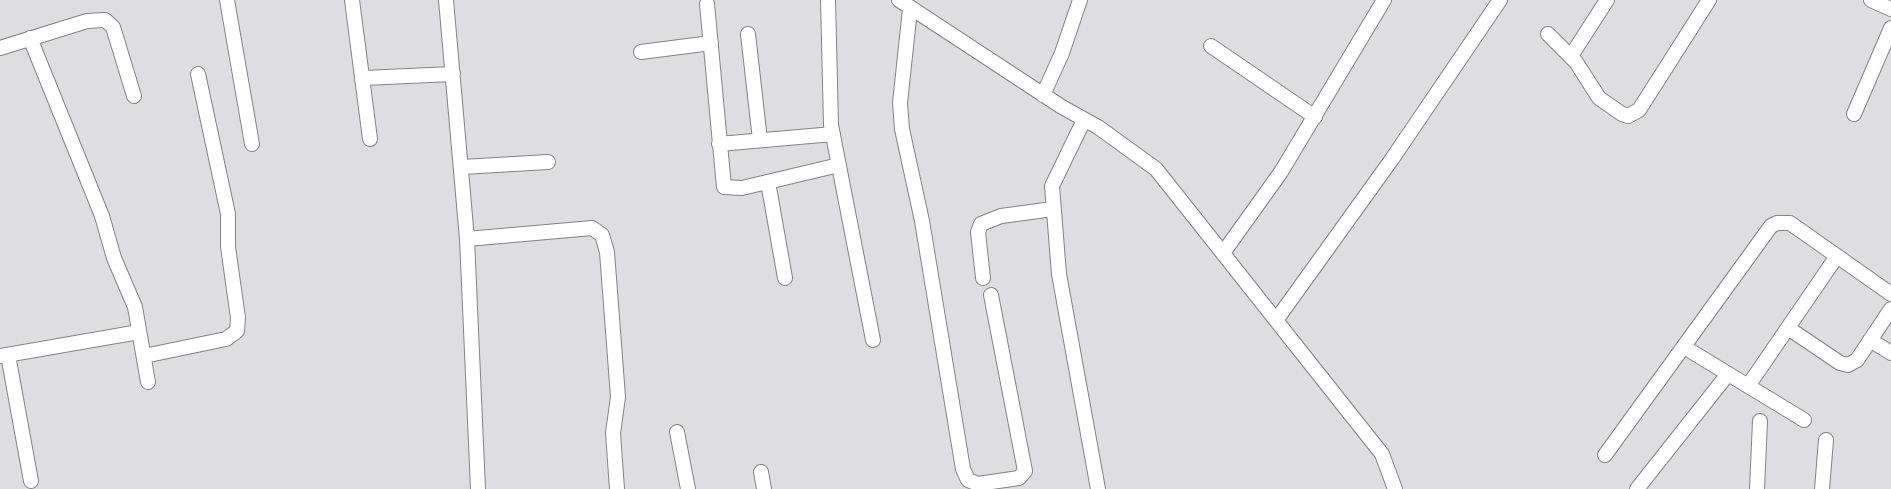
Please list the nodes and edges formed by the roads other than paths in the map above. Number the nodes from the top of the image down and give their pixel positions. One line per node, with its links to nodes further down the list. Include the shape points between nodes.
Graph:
1 (227, 0): 34 (street)
2 (352, 0): 25 (street)
3 (446, 0): 24 (street)
4 (828, 0): 31 (street)
5 (1080, 0): 26 (street)
6 (1384, 0): 29 (street)
7 (1500, 0): 49 (street)
8 (1607, 0): 22 (street)
9 (1709, 0): 22 (street, via 1634,114 1622,114 1599,98)
10 (1871, 0): 13 (street)
11 (707, 4): 18 (street)
12 (905, 4): 26 (street); 47 (street, via 902,129 922,221 963,468 968,480 978,484 1019,478 1025,471)
13 (1891, 9)
14 (1891, 28): 28 (street)
15 (748, 34): 33 (street)
16 (1548, 34): 22 (street)
17 (30, 38): 20 (street); 27 (street, via 87,21 105,20 113,27); 51 (street, via 102,216 114,258 135,307)
18 (711, 43): 21 (street); 35 (street)
19 (1211, 46): 29 (street)
20 (0, 48)
21 (641, 52)
22 (1571, 56)
23 (198, 74): 57 (street, via 228,214 237,332 226,339)
24 (453, 74): 25 (street); 38 (street)
25 (363, 78): 32 (street)
26 (1043, 95): 30 (street)
27 (134, 96)
28 (1854, 114)
29 (1315, 117): 42 (street)
30 (1084, 120): 40 (street, via 1056,174); 42 (street, via 1156,169)
31 (833, 134): 33 (street); 37 (street)
32 (370, 139)
33 (760, 140): 35 (street)
34 (252, 144)
35 (719, 144): 39 (street, via 724,187 733,190)
36 (548, 162): 38 (street)
37 (839, 165): 39 (street); 52 (street)
38 (462, 167): 41 (street)
39 (768, 182): 44 (street)
40 (1053, 209): 45 (street, via 1001,216 981,225 978,232); 72 (street, via 1059,274)
41 (467, 239): 68 (street); 69 (street, via 592,228 602,235 607,252 618,397 614,433)
42 (1223, 253): 49 (street)
43 (1836, 256): 46 (street); 50 (street); 54 (street, via 1790,224 1771,226)
44 (785, 278)
45 (983, 278)
46 (1891, 294)
47 (991, 295)
48 (1891, 309): 53 (street)
49 (1277, 319): 73 (street, via 1382,454)
50 (1788, 328): 53 (street, via 1840,363 1857,360); 60 (street)
51 (139, 332): 56 (street); 57 (street)
52 (873, 340)
53 (1870, 340): 55 (street)
54 (1684, 346): 58 (street); 65 (street)
55 (1891, 353)
56 (4, 356): 67 (street)
57 (144, 356): 59 (street)
58 (1728, 374): 60 (street); 74 (street)
59 (148, 382)
60 (1748, 386): 61 (street)
61 (1804, 420)
62 (1760, 421): 75 (street)
63 (677, 432): 70 (street)
64 (1826, 440): 76 (street)
65 (1605, 455)
66 (761, 472): 71 (street)
67 (31, 481)
68 (478, 489)
69 (617, 489)
70 (688, 489)
71 (764, 489)
72 (1098, 489)
73 (1395, 489)
74 (1637, 489)
75 (1757, 489)
76 (1822, 489)

